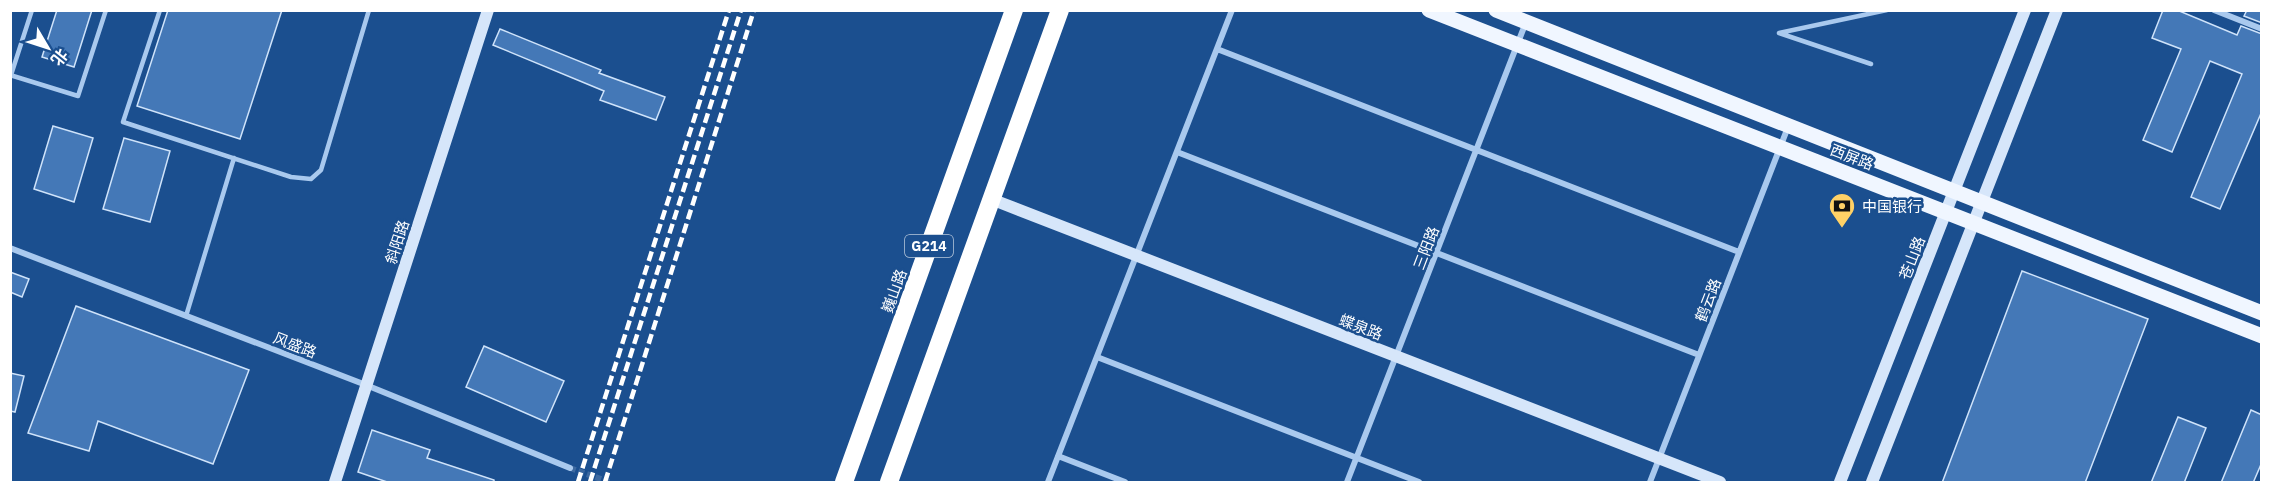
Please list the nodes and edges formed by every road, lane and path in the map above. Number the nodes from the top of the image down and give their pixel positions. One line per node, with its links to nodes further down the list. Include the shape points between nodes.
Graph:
1 (32, 10): 20 (lane)
2 (106, 10): 20 (lane, via 78,96)
3 (160, 10): 25 (lane, via 123,122)
4 (369, 10): 25 (lane, via 321,170 310,179 291,177)
5 (1014, 10): 47 (highway, 巍山路 / G214)
6 (1060, 10): 27 (highway, G214)
7 (1232, 10): 18 (street)
8 (1429, 10): 17 (main road, 西屏路)
9 (1496, 10): 15 (main road, 西屏路)
10 (1887, 10): 19 (lane, via 1779,33)
11 (2025, 10): 26 (street, 苍山路)
12 (2057, 10): 28 (street)
13 (2214, 10): 16 (street)
14 (484, 11): 41 (street, 斜阳路)
15 (1526, 22): 17 (street, 三阳路); 21 (main road, 西屏路)
16 (2262, 29)
17 (1518, 45): 22 (main road, 西屏路); 23 (street, 三阳路)
18 (1217, 49): 23 (street); 24 (street)
19 (1871, 64)
20 (11, 75)
21 (1789, 126): 22 (street, 鹤云路); 26 (main road, 西屏路)
22 (1780, 148): 29 (main road, 西屏路); 32 (street, 鹤云路)
23 (1477, 150): 32 (street); 33 (street, 三阳路)
24 (1177, 152): 33 (street); 34 (street)
25 (234, 158): 36 (lane)
26 (1954, 191): 28 (main road, 西屏路); 29 (street, 苍山路)
27 (992, 199): 34 (street, 蝶泉路); 48 (highway, G214)
28 (1982, 202): 30 (street); 35 (main road, 西屏路)
29 (1946, 212): 30 (main road, 西屏路); 55 (street, 苍山路)
30 (1974, 224): 37 (main road, 西屏路); 56 (street)
31 (10, 248): 36 (street, 风盛路)
32 (1739, 252): 38 (street, 鹤云路)
33 (1437, 253): 38 (street); 39 (street, 三阳路)
34 (1137, 255): 39 (street, 蝶泉路); 40 (street)
35 (2262, 313)
36 (186, 316): 41 (street, 风盛路)
37 (2262, 336)
38 (1699, 355): 44 (street, 鹤云路)
39 (1396, 356): 43 (street, 三阳路); 44 (street, 蝶泉路)
40 (1097, 357): 42 (street); 43 (street)
41 (366, 385): 45 (street, 风盛路); 46 (street, 斜阳路)
42 (1058, 456): 49 (street); 50 (street)
43 (1357, 458): 51 (street, 三阳路); 52 (street)
44 (1659, 459): 53 (street, 鹤云路); 54 (street, 蝶泉路)
45 (570, 468)
46 (335, 483)
47 (844, 483)
48 (889, 483)
49 (1048, 483)
50 (1125, 483)
51 (1347, 483)
52 (1419, 483)
53 (1650, 483)
54 (1720, 483)
55 (1839, 483)
56 (1872, 483)

